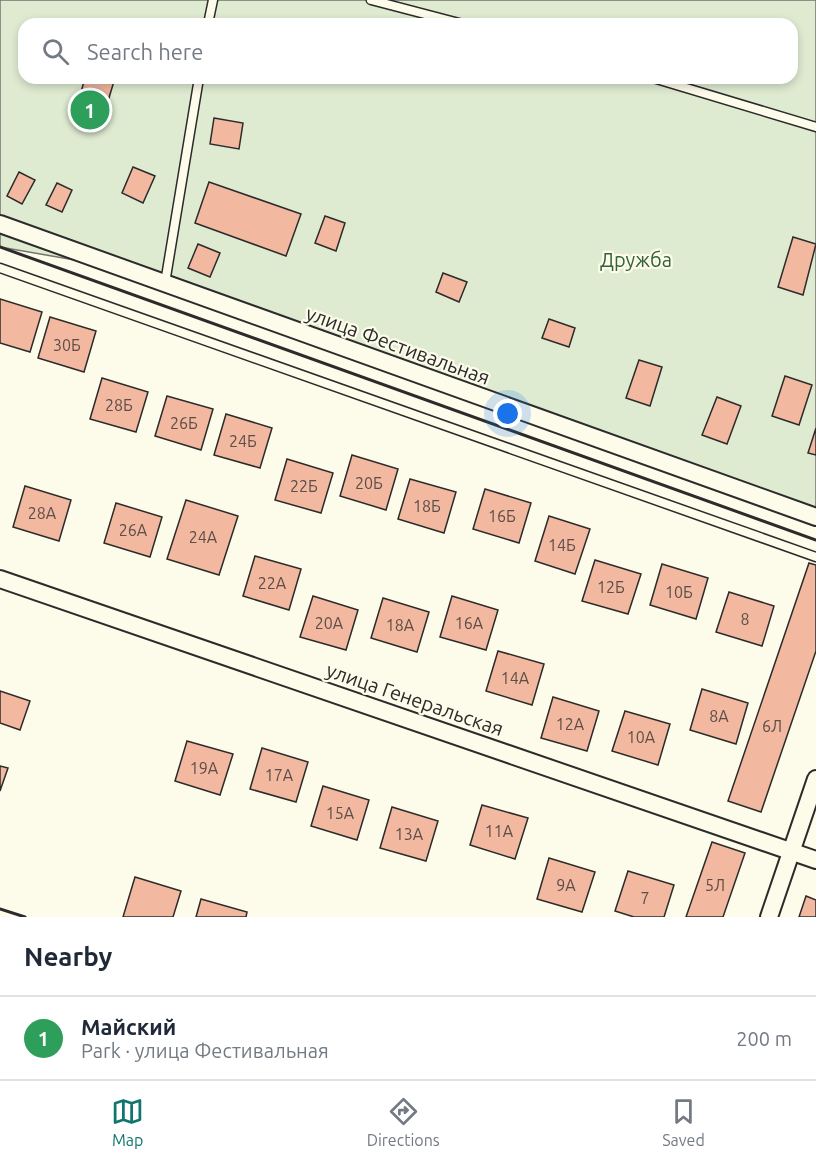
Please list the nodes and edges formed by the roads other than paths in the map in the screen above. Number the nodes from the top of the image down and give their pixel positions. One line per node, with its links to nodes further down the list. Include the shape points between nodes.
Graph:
1 (213, 0): 3 (lane)
2 (371, 0): 4 (lane)
3 (209, 18)
4 (440, 18)
5 (198, 84): 10 (lane)
6 (673, 84): 7 (lane)
7 (816, 127)
8 (0, 224): 10 (street, улица Фестивальная)
9 (0, 268): 12 (lane)
10 (165, 283): 11 (street, улица Фестивальная)
11 (816, 517)
12 (816, 557)
13 (0, 579): 15 (street, улица Генеральская)
14 (816, 779): 15 (street)
15 (791, 851): 16 (street, улица Генеральская); 17 (street)
16 (816, 860)
17 (769, 917)

